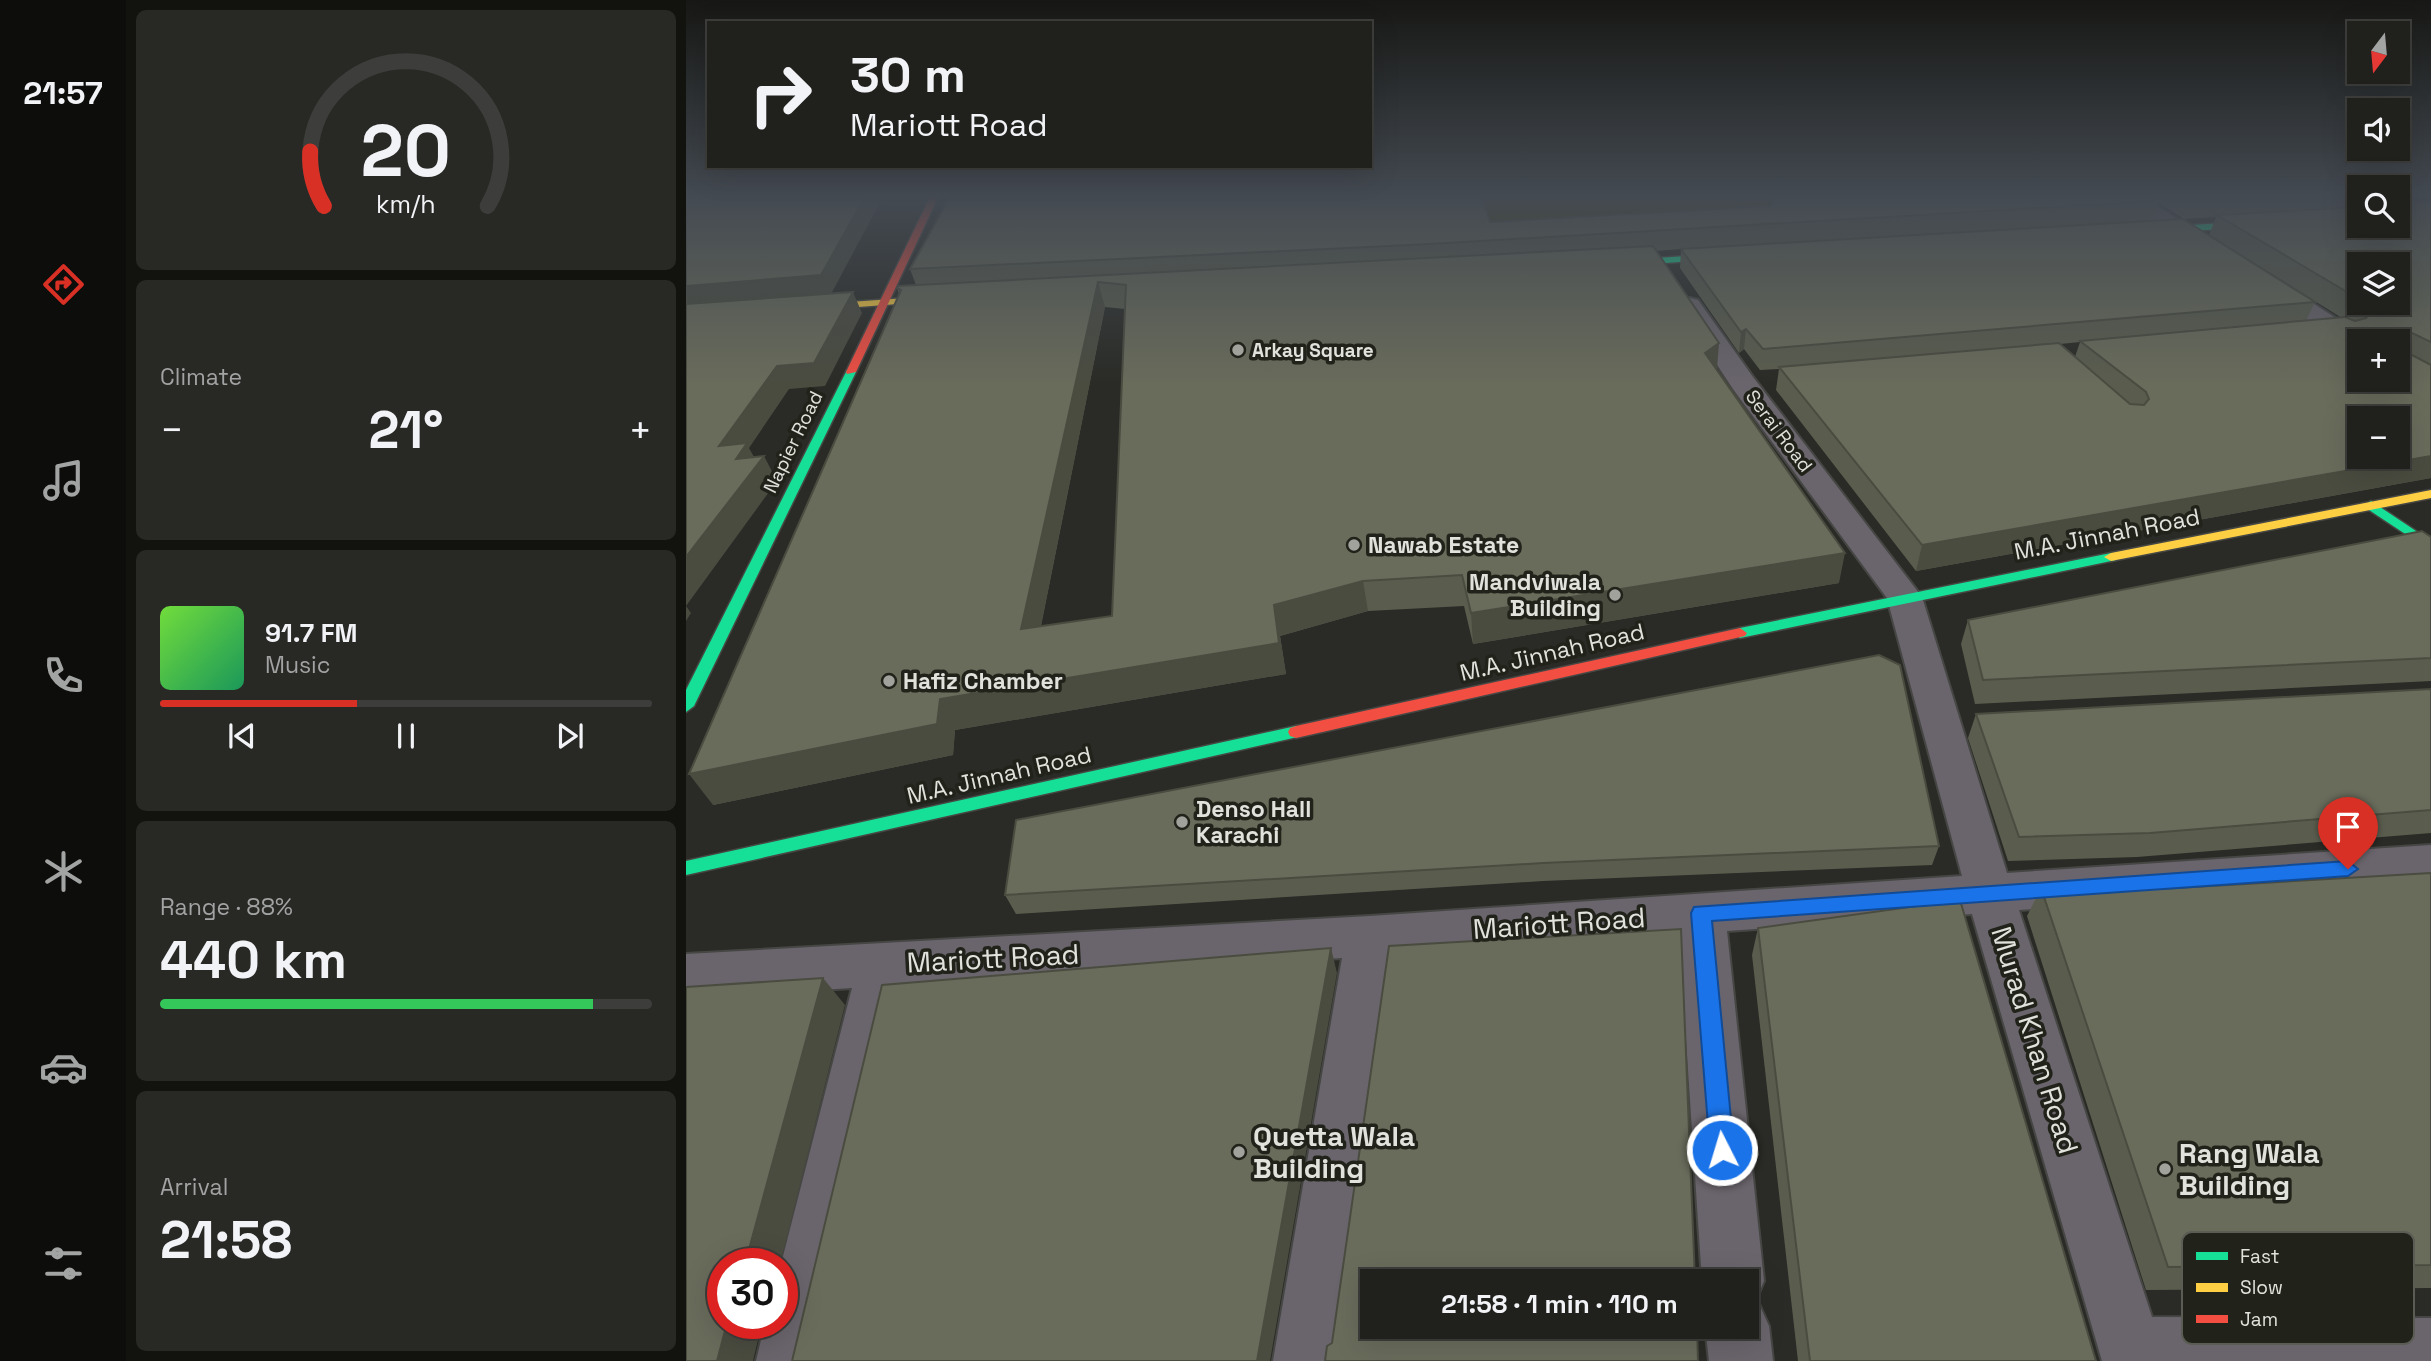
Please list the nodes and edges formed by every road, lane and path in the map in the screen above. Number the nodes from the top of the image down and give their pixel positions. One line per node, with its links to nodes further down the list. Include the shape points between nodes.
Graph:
1 (905, 259): 7 (main road, Napier Road)
2 (1700, 259): 3 (main road)
3 (1660, 261): 4 (main road); 15 (street, Serai Road, via 1756,381)
4 (1593, 265)
5 (2248, 272): 10 (street)
6 (936, 300): 7 (main road)
7 (885, 302): 8 (main road); 16 (main road, Napier Road)
8 (792, 309)
9 (2297, 333): 11 (street)
10 (2347, 334)
11 (2347, 335)
12 (2431, 494): 13 (main road, M.A. Jinnah Road)
13 (2371, 505): 14 (main road); 15 (main road, M.A. Jinnah Road)
14 (2431, 547)
15 (1904, 597): 18 (main road, M.A. Jinnah Road); 19 (street, Murad Khan Road, via 1961,722)
16 (686, 706)
17 (2431, 863): 19 (street, Mariott Road)
18 (686, 868)
19 (1990, 894): 20 (street, Mariott Road); 27 (street, Murad Khan Road)
20 (1701, 913): 21 (street, Mariott Road); 24 (street)
21 (1370, 936): 22 (street, Mariott Road); 29 (street)
22 (883, 964): 23 (street, Mariott Road); 28 (street)
23 (686, 976)
24 (1733, 1269)
25 (1738, 1339): 30 (street)
26 (2431, 1350): 27 (street)
27 (2133, 1355)
28 (788, 1361)
29 (1305, 1361)
30 (1741, 1361)

